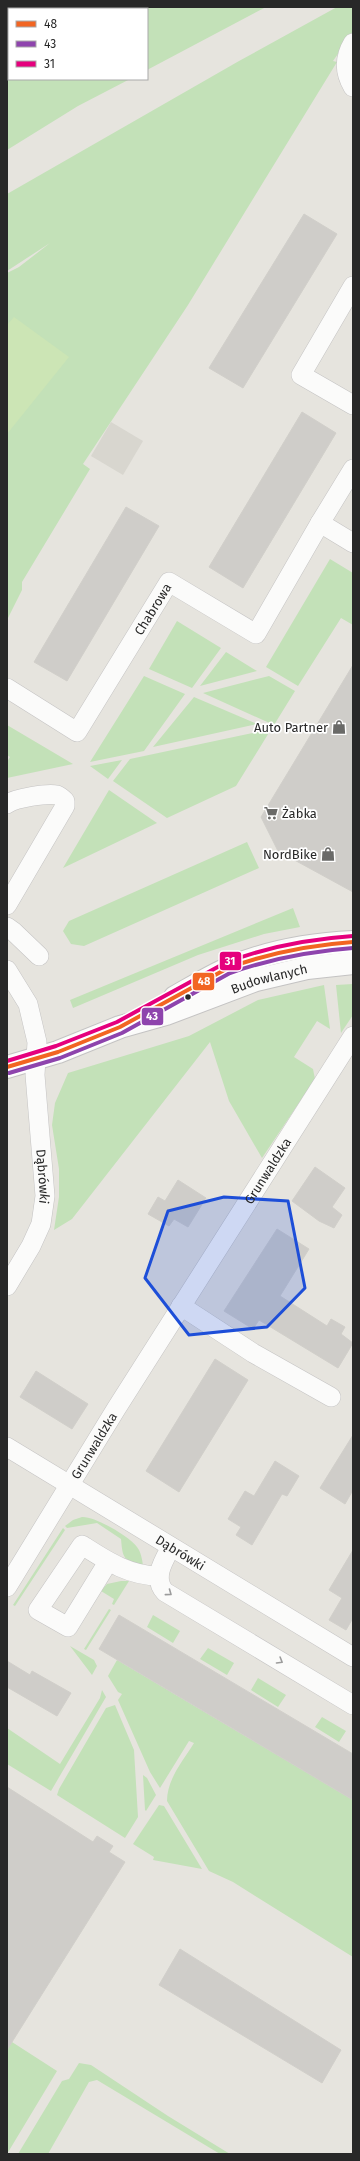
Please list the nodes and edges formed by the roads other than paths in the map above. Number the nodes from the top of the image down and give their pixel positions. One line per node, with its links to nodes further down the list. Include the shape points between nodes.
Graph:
1 (353, 43): 2 (street, via 346,62 348,78)
2 (353, 88)
3 (353, 286): 4 (street, via 301,375)
4 (353, 405)
5 (353, 469): 6 (street)
6 (320, 523): 7 (street); 8 (street, Chabrowa, via 256,634 169,582 77,732)
7 (353, 543)
8 (7, 688)
9 (7, 804): 10 (street, via 13,800 52,794 65,800 65,806)
10 (9, 898)
11 (7, 927): 13 (street)
12 (353, 942): 16 (main road, Budowlanych, via 289,949 246,961 228,968)
13 (39, 956)
14 (353, 963): 16 (main road, Budowlanych, via 319,966 274,975 230,988 166,1014)
15 (7, 970): 18 (street, via 29,1008 37,1042)
16 (120, 1027): 18 (main road, Budowlanych)
17 (353, 1036): 21 (street, Grunwaldzka)
18 (36, 1058): 19 (main road, Budowlanych); 20 (street, Dąbrówki, via 35,1075 45,1185 44,1214 31,1246)
19 (7, 1067)
20 (7, 1286)
21 (181, 1306): 22 (street, via 253,1353); 24 (street, Grunwaldzka)
22 (331, 1397)
23 (7, 1447): 24 (street, Dąbrówki)
24 (70, 1486): 25 (street, Dąbrówki); 28 (street, Grunwaldzka)
25 (171, 1547): 27 (street); 29 (street, Dąbrówki)
26 (108, 1562): 27 (street, via 139,1574)
27 (159, 1576): 30 (street, one-way to 30, via 160,1585 169,1594)
28 (7, 1587)
29 (353, 1657)
30 (353, 1705)

